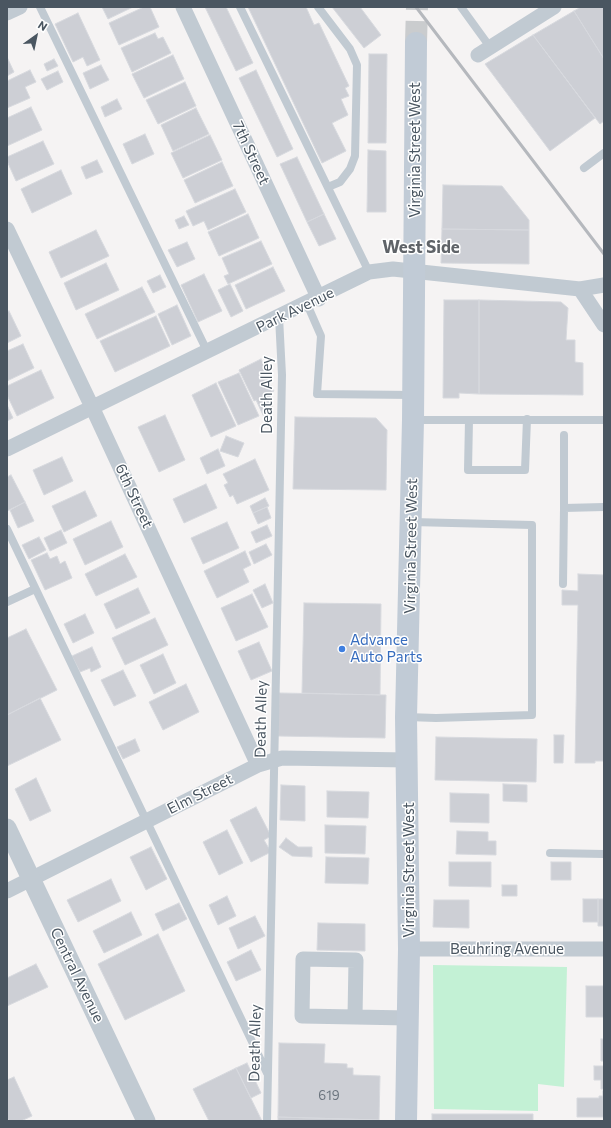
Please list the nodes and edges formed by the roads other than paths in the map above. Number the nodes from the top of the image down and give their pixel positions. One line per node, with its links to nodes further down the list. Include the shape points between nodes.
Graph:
1 (20, 7): 8 (street)
2 (40, 7): 22 (lane)
3 (183, 7): 19 (street, 7th Street)
4 (240, 7): 13 (lane)
5 (318, 7): 13 (lane, via 350,49 357,64 355,156 350,169 340,182)
6 (461, 7): 10 (lane)
7 (547, 9): 10 (street)
8 (7, 13)
9 (416, 43): 16 (main road, Virginia Street West)
10 (484, 51)
11 (604, 153): 12 (lane)
12 (584, 168)
13 (328, 187): 15 (lane)
14 (7, 229): 24 (street, 6th Street)
15 (369, 272): 16 (street, Park Avenue, via 393,269); 19 (street, Park Avenue)
16 (415, 272): 18 (street, Park Avenue); 23 (main road, Virginia Street West)
17 (604, 285): 18 (street, Park Avenue)
18 (580, 289): 21 (street)
19 (313, 301): 20 (street, Park Avenue); 23 (lane, via 321,336 317,394)
20 (280, 317): 22 (street, Park Avenue); 39 (lane, Death Alley, via 282,376)
21 (604, 325)
22 (208, 353): 24 (street, Park Avenue)
23 (413, 395): 26 (main road, Virginia Street West)
24 (93, 409): 30 (street, Park Avenue); 41 (street, 6th Street)
25 (527, 418): 27 (lane); 27 (lane, via 525,470 468,470); 28 (lane)
26 (413, 420): 27 (lane); 33 (main road, Virginia Street West)
27 (469, 420)
28 (604, 420)
29 (564, 435): 32 (lane)
30 (7, 449)
31 (604, 507): 32 (lane)
32 (564, 508): 35 (lane)
33 (411, 522): 38 (main road, Virginia Street West); 38 (lane, via 532,525 532,716)
34 (7, 529): 36 (lane)
35 (563, 584)
36 (35, 589): 37 (lane); 42 (lane)
37 (7, 602)
38 (406, 717): 40 (main road, Virginia Street West)
39 (274, 760): 40 (street, Elm Street); 41 (street, Elm Street); 52 (lane, Death Alley)
40 (408, 760): 48 (main road, Virginia Street West)
41 (258, 765): 42 (street, Elm Street)
42 (146, 821): 46 (street, Elm Street); 52 (lane)
43 (7, 828): 46 (street, Central Avenue)
44 (550, 853): 45 (lane)
45 (604, 854)
46 (31, 878): 47 (street, Elm Street); 53 (street, Central Avenue)
47 (7, 890)
48 (409, 949): 49 (street, Beuhring Avenue); 51 (main road, Virginia Street West)
49 (604, 949)
50 (355, 1017): 50 (street, via 302,1016 303,959 356,960); 51 (street)
51 (408, 1018): 55 (main road, Virginia Street West)
52 (268, 1075): 54 (lane, Death Alley)
53 (146, 1121)
54 (267, 1121)
55 (406, 1121)

